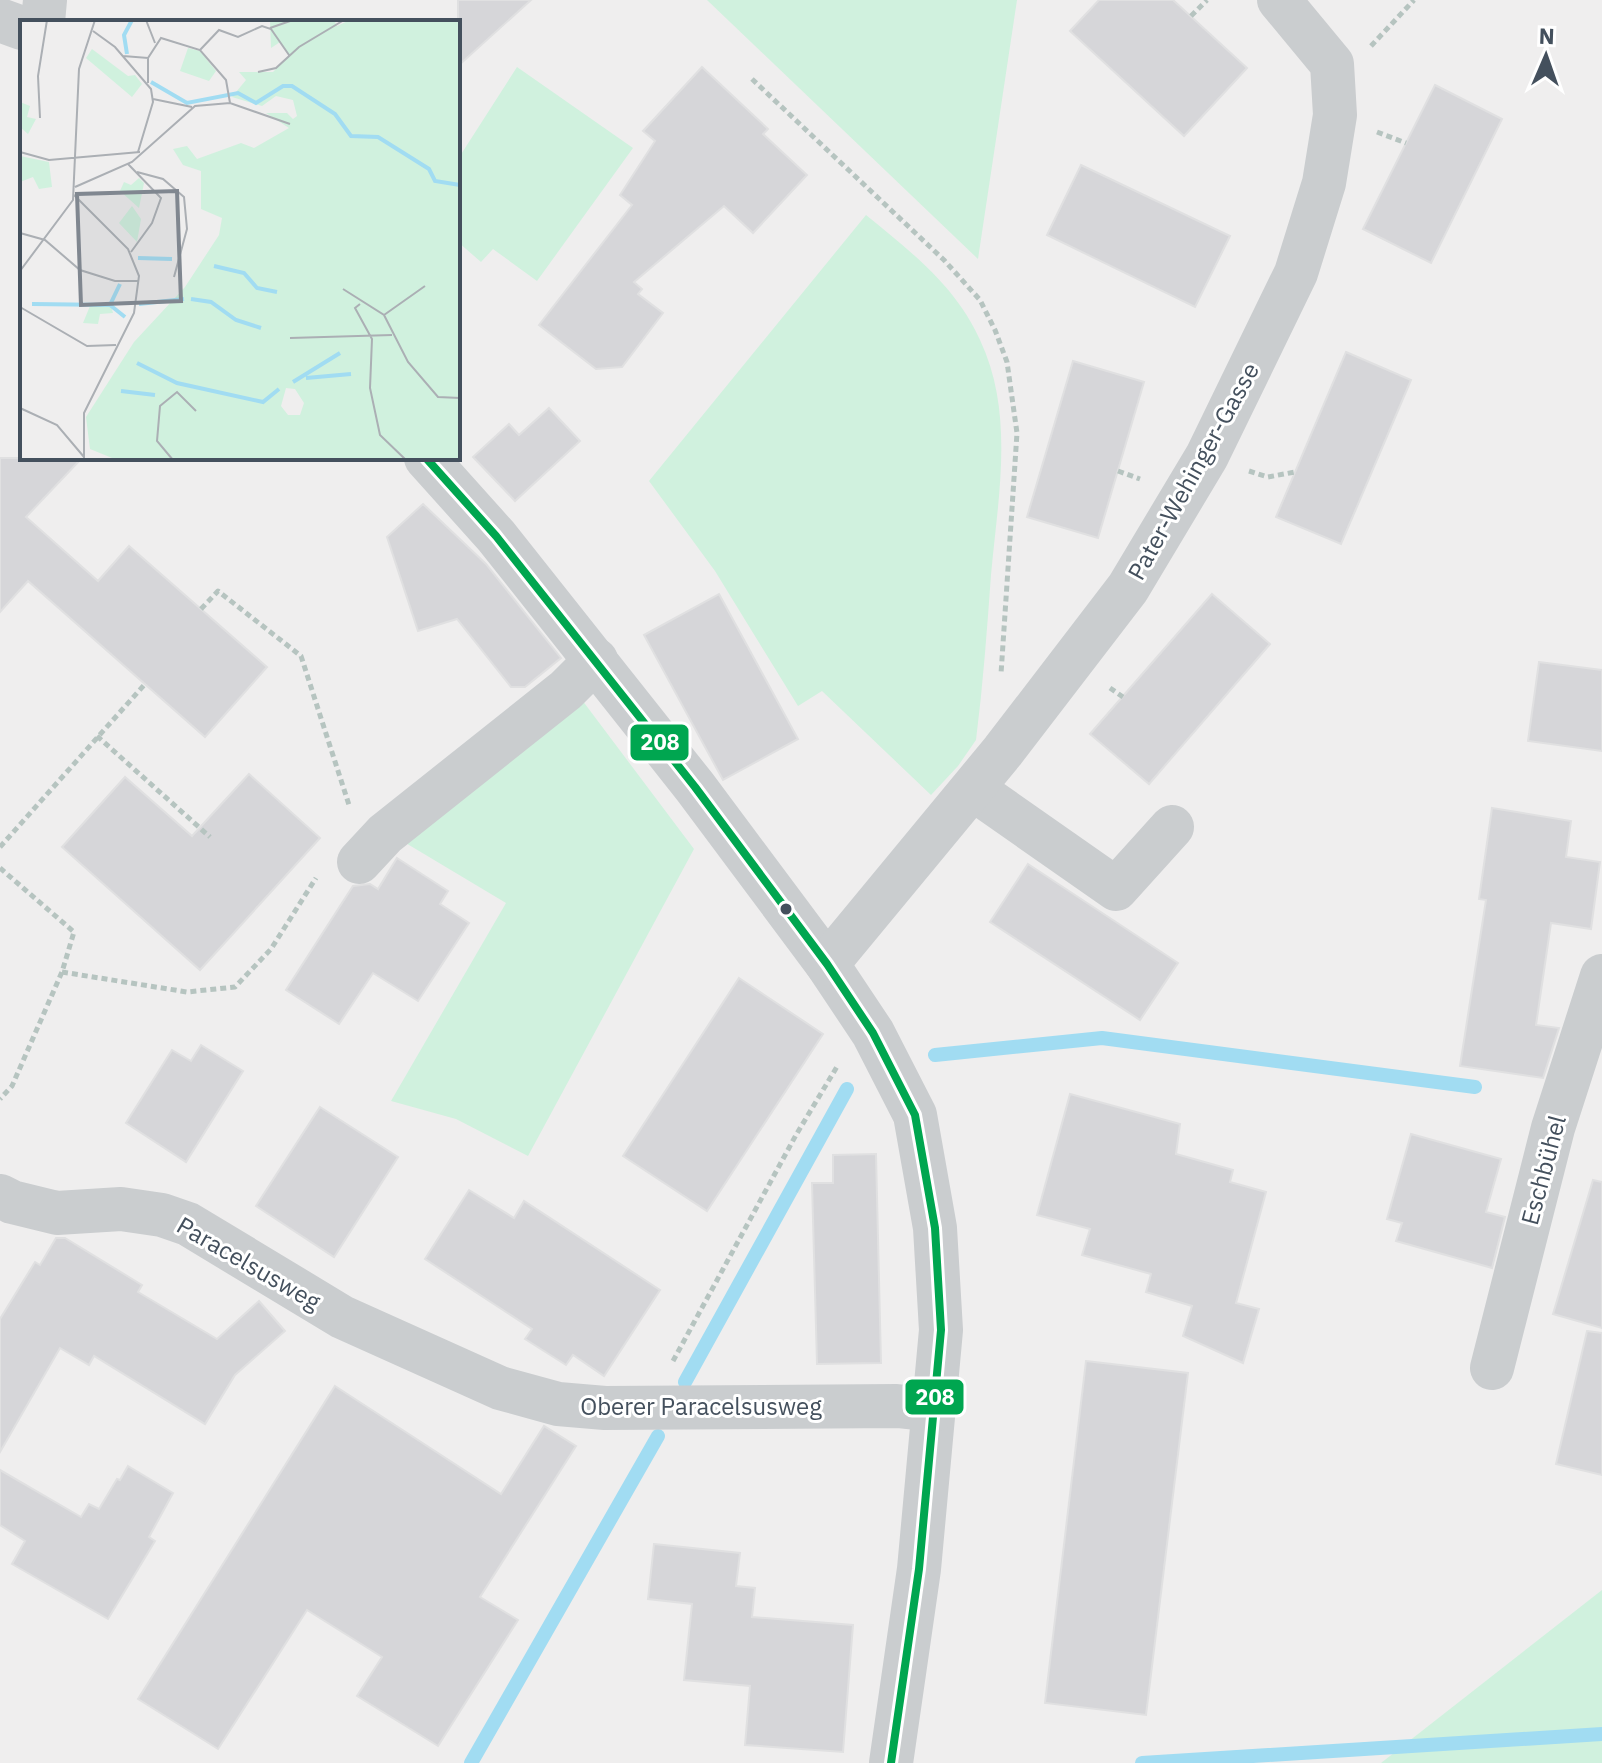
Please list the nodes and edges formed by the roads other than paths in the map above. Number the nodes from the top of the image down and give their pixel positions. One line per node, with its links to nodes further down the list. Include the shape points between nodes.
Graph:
1 (45, 0): 4 (street)
2 (1279, 0): 8 (street, Pater-Wehinger-Gasse, via 1332,64 1335,115 1324,183 1296,273 1207,456 1128,588)
3 (0, 20): 5 (street)
4 (43, 20)
5 (20, 27)
6 (428, 460): 7 (street)
7 (596, 660): 10 (street, via 566,690); 11 (street)
8 (973, 789): 9 (street, via 1116,889); 11 (street, Pater-Wehinger-Gasse)
9 (1172, 827)
10 (340, 866)
11 (827, 964): 16 (street, via 873,1033 915,1115 935,1228 941,1330)
12 (1602, 976): 15 (street, Eschbühel, via 1553,1128)
13 (4, 1207): 14 (street, Paracelsusweg, via 162,1215 197,1229)
14 (342, 1317): 16 (street, Oberer Paracelsusweg, via 500,1388 558,1404)
15 (1492, 1368)
16 (934, 1410): 17 (street, via 919,1569)
17 (891, 1763)

